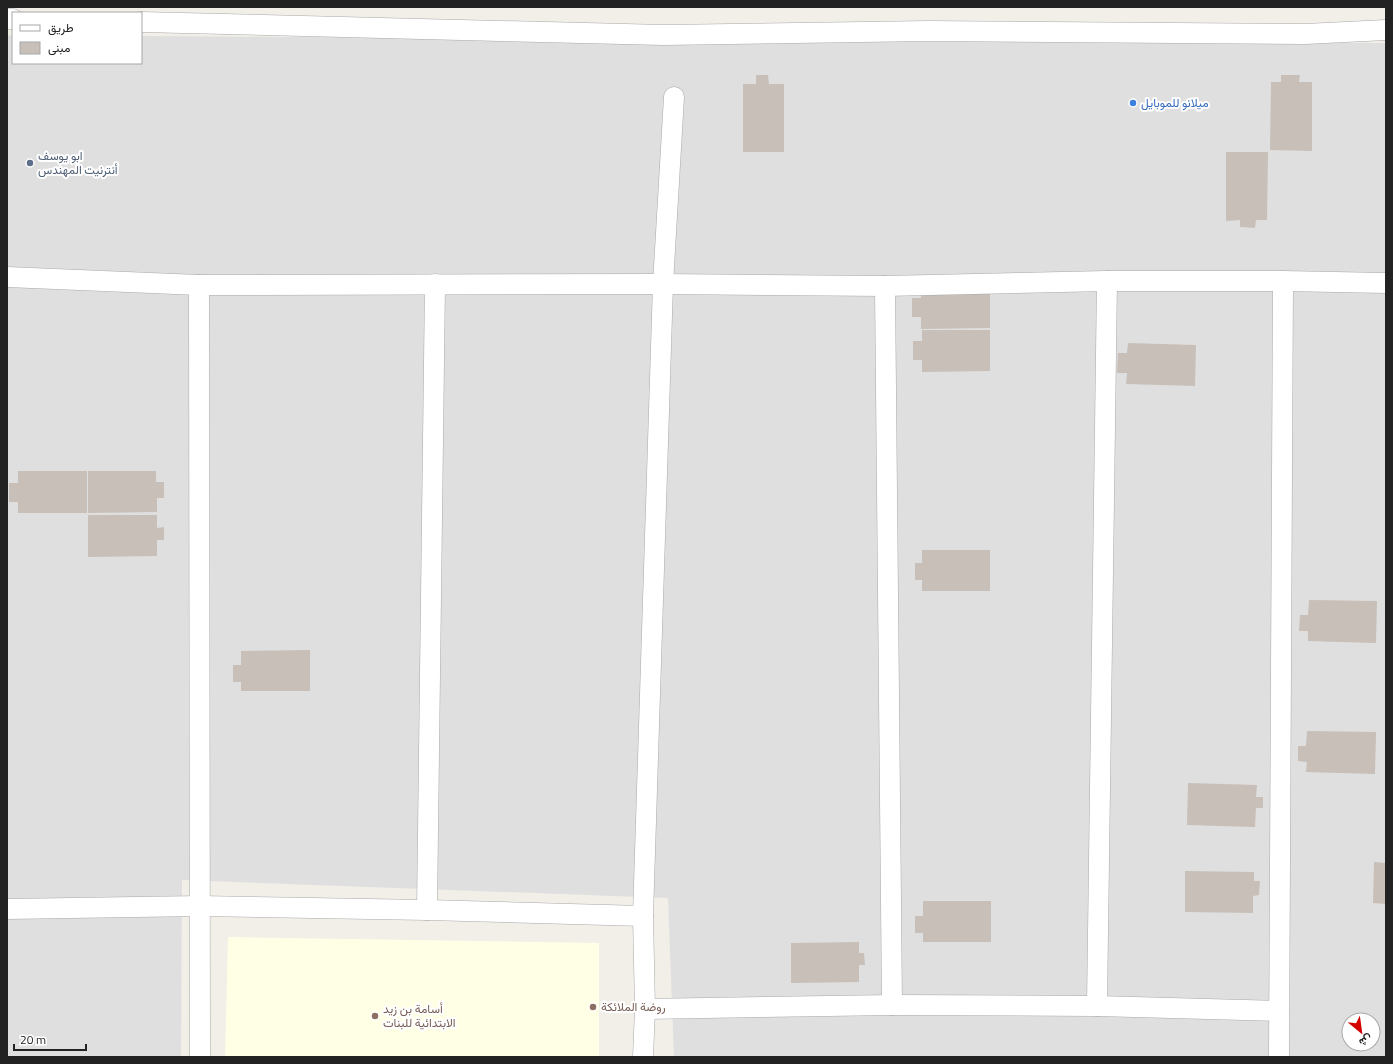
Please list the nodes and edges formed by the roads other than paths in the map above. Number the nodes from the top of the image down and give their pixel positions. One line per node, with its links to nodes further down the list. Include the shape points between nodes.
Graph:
1 (142, 22): 2 (street, via 664,35 928,31 1305,34)
2 (1386, 30)
3 (674, 97): 9 (street)
4 (7, 277): 10 (street)
5 (1107, 281): 6 (street); 11 (street); 17 (street)
6 (1283, 282): 7 (street); 19 (street)
7 (1386, 283)
8 (435, 284): 9 (street); 10 (street); 14 (street)
9 (663, 284): 11 (street); 15 (street)
10 (199, 285): 12 (street)
11 (886, 286): 16 (street)
12 (200, 906): 13 (street); 14 (street); 20 (street)
13 (7, 909)
14 (427, 910): 15 (street)
15 (643, 916): 18 (street)
16 (892, 1005): 17 (street); 18 (street)
17 (1097, 1006): 19 (street)
18 (645, 1009): 21 (street)
19 (1279, 1011): 22 (street)
20 (200, 1057)
21 (643, 1057)
22 (1279, 1057)

